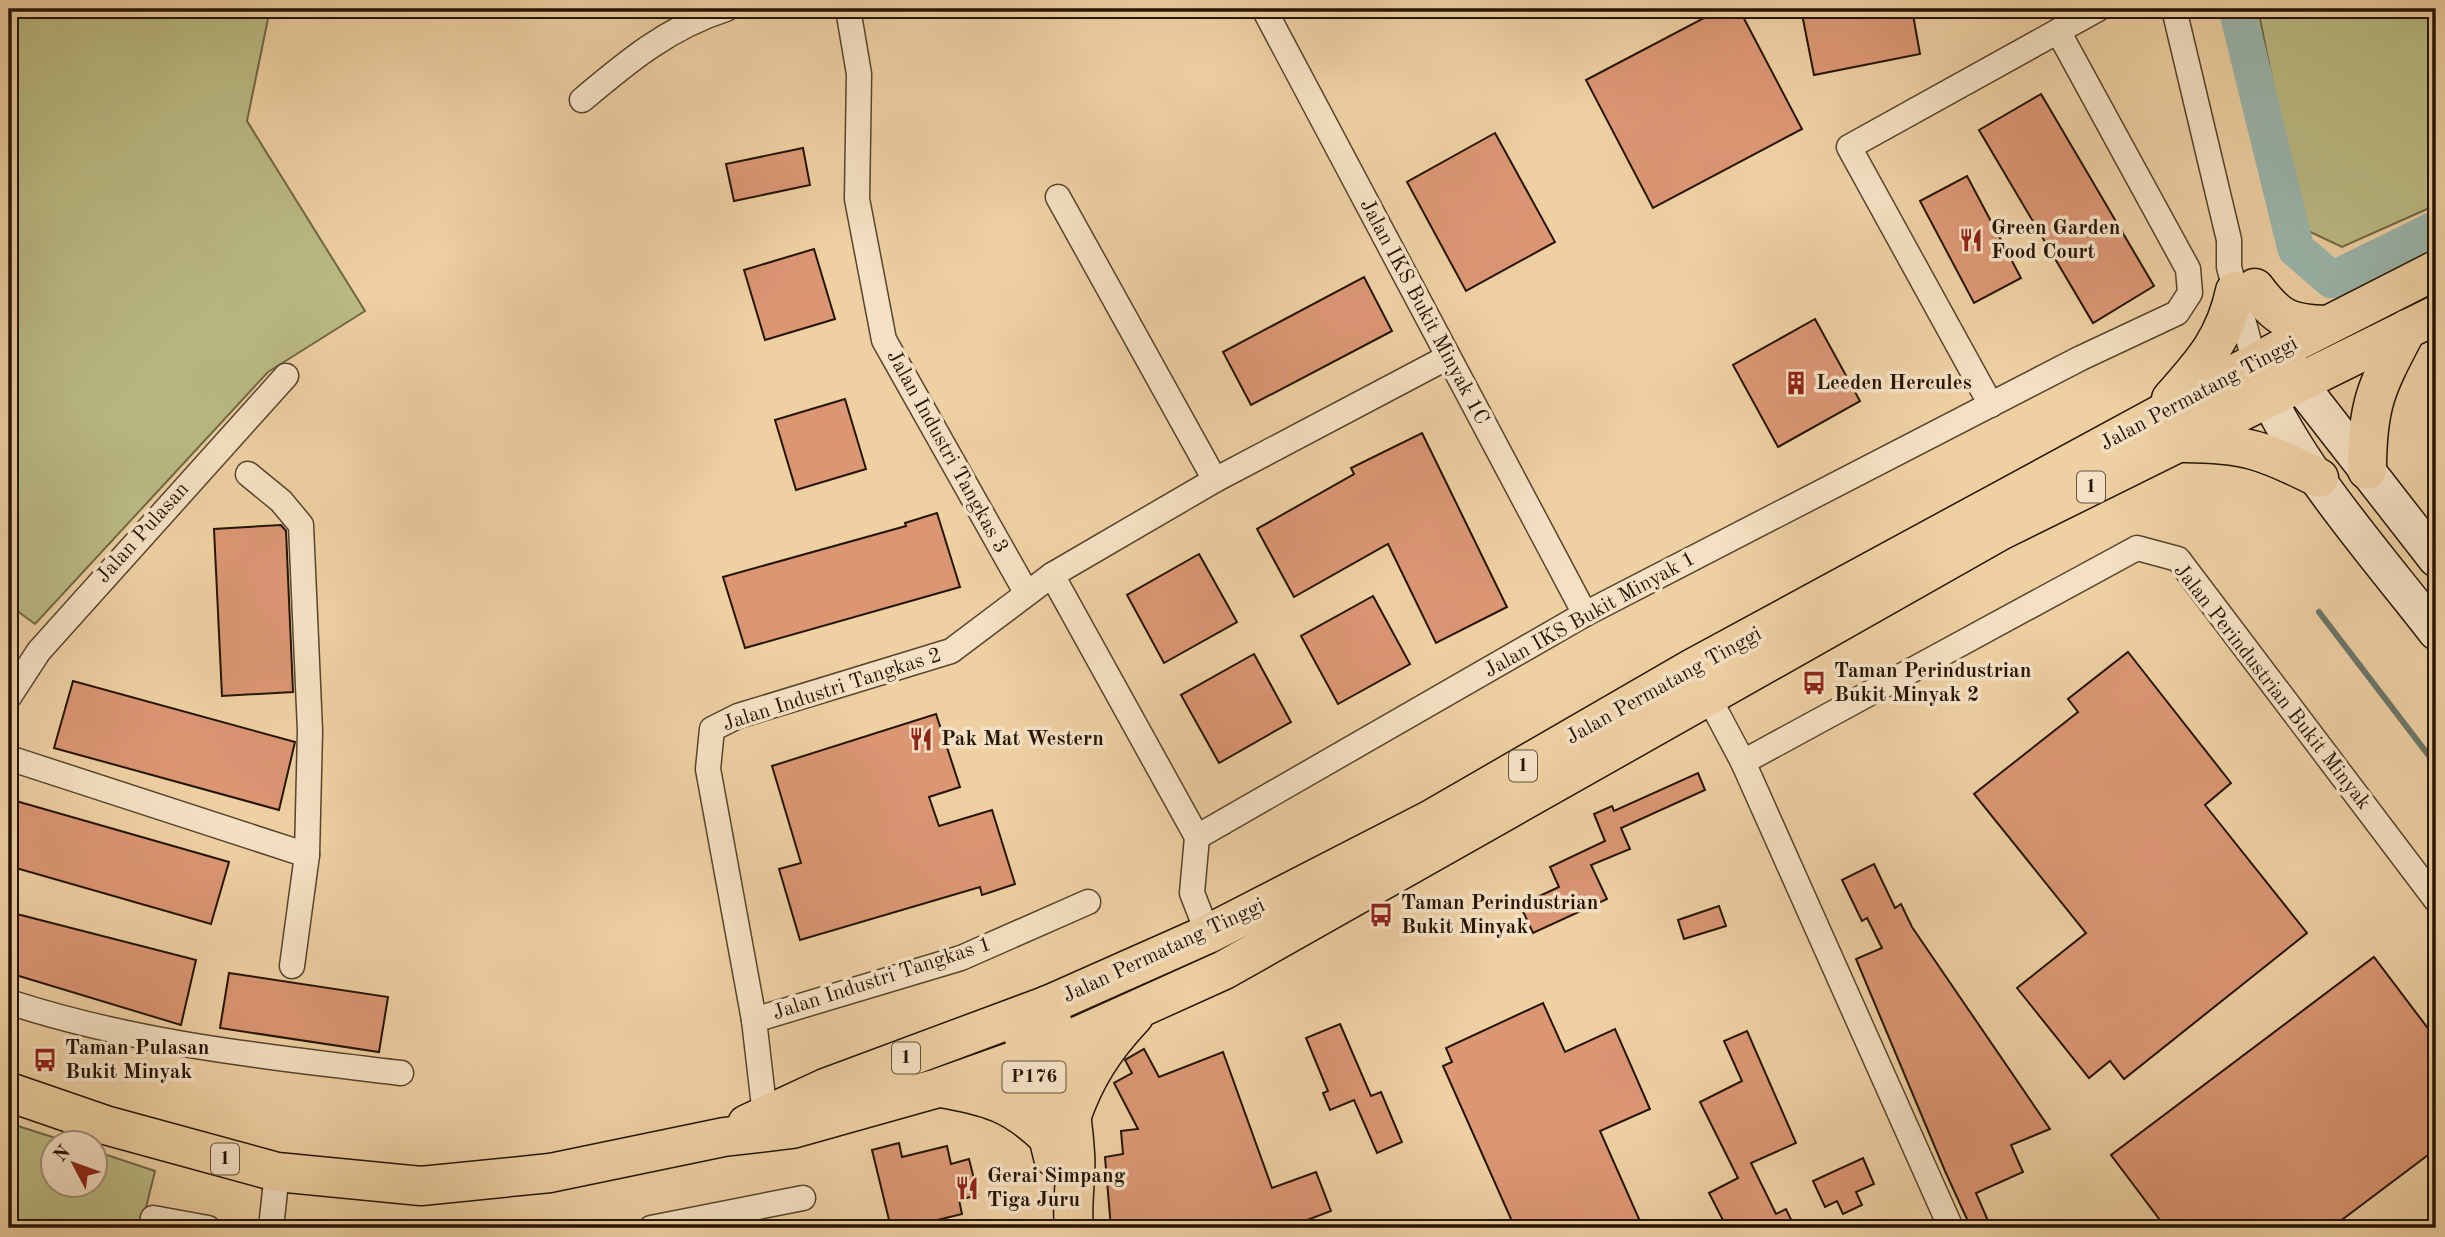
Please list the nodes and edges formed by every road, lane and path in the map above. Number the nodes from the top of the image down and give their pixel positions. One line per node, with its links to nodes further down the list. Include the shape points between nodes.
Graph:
1 (726, 9): 7 (street, via 669,33)
2 (848, 9): 25 (street, Jalan Industri Tangkas 3, via 859,74 857,199 884,340)
3 (1264, 9): 14 (street, Jalan IKS Bukit Minyak 1C)
4 (2098, 9): 6 (street)
5 (2174, 9): 10 (street, via 2230,240 2229,267)
6 (2058, 31): 17 (street, Jalan IKS Bukit Minyak 1, via 2188,269 2190,293 2176,313); 17 (street, via 1849,147)
7 (582, 100)
8 (1058, 197): 22 (street)
9 (2436, 270): 12 (main road, Jalan Permatang Tinggi / 1)
10 (2245, 289): 12 (main road, via 2287,320); 13 (street); 18 (main road)
11 (2422, 322): 16 (main road, Jalan Permatang Tinggi / 1); 19 (main road, via 2379,380 2370,408)
12 (2327, 324): 13 (main road, Jalan Permatang Tinggi / 1)
13 (2268, 356): 16 (main road); 18 (main road, Jalan Permatang Tinggi / 1)
14 (1448, 357): 22 (street, Jalan Industri Tangkas 2); 26 (street, Jalan IKS Bukit Minyak 1C)
15 (286, 376): 29 (street, Jalan Pulasan, via 39,652)
16 (2283, 391): 18 (main road, Jalan Permatang Tinggi / 1); 19 (main road); 21 (main road)
17 (1991, 405): 26 (street, Jalan IKS Bukit Minyak 1)
18 (2169, 430): 21 (main road, via 2233,443 2282,459); 28 (main road, Jalan Permatang Tinggi / 1)
19 (2367, 470): 23 (main road)
20 (248, 474): 33 (street, via 281,500 300,525 310,731)
21 (2319, 478): 27 (main road)
22 (1215, 480): 24 (street, Jalan Industri Tangkas 2)
23 (2436, 559)
24 (1052, 575): 25 (street, Jalan Industri Tangkas 2); 32 (street)
25 (1026, 593): 41 (street, Jalan Industri Tangkas 2, via 951,651 738,716 712,729 708,769)
26 (1585, 614): 32 (street, Jalan IKS Bukit Minyak 1)
27 (2436, 632)
28 (1700, 681): 31 (street); 36 (main road, Jalan Permatang Tinggi / 1); 39 (main road, Jalan Permatang Tinggi / 1, via 1224,970)
29 (9, 697)
30 (9, 758): 33 (street)
31 (1743, 762): 34 (street, Jalan Perindustrian Bukit Minyak, via 2137,548 2178,559); 56 (street)
32 (1197, 837): 36 (street, via 1192,892)
33 (307, 855): 37 (street)
34 (2436, 900)
35 (1088, 902): 41 (street, Jalan Industri Tangkas 1, via 961,958)
36 (1208, 934): 40 (main road, Jalan Permatang Tinggi / 1)
37 (292, 966)
38 (9, 1002): 43 (street, via 75,1024 187,1047)
39 (1145, 1004): 42 (main road, Jalan Permatang Tinggi / 1); 47 (main road, via 1095,1062)
40 (1034, 1011): 42 (main road, P176); 46 (main road, Jalan Permatang Tinggi / 1, via 825,1088)
41 (754, 1020): 46 (street)
42 (1044, 1051): 44 (main road, Jalan Permatang Tinggi / 1); 47 (main road, P176)
43 (401, 1073)
44 (938, 1088): 47 (main road, via 983,1095); 48 (main road, Jalan Permatang Tinggi / 1, via 792,1129)
45 (9, 1092): 49 (main road, Jalan Permatang Tinggi / 1, via 140,1136)
46 (765, 1115): 48 (main road, Jalan Permatang Tinggi / 1)
47 (1060, 1128): 51 (main road, P176, via 1076,1156)
48 (724, 1137): 49 (main road, Jalan Permatang Tinggi / 1, via 550,1173 421,1185)
49 (277, 1172): 54 (street)
50 (803, 1198): 55 (street)
51 (1072, 1216)
52 (153, 1218): 53 (street)
53 (208, 1228)
54 (271, 1228)
55 (651, 1228)
56 (1951, 1228)

